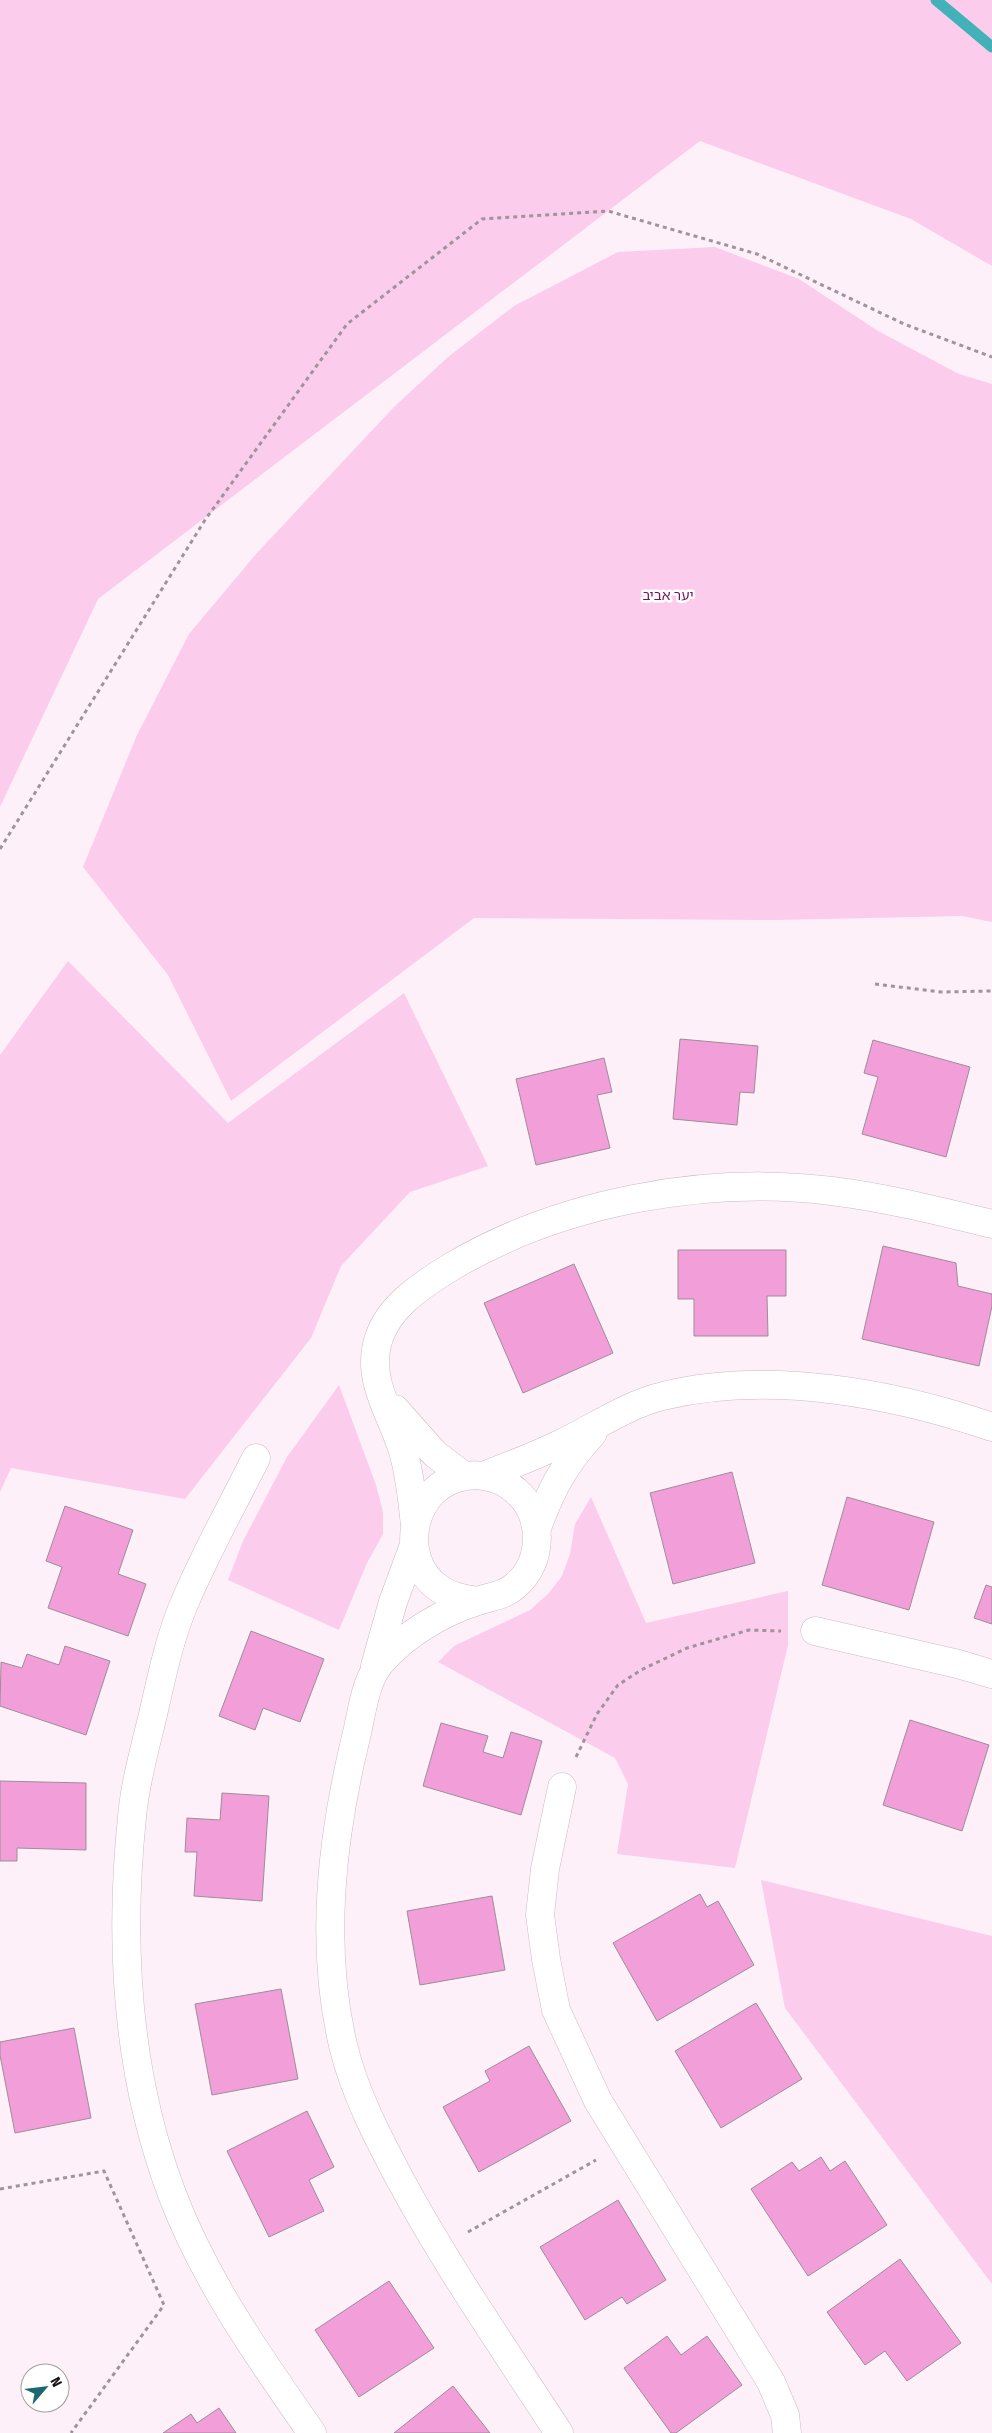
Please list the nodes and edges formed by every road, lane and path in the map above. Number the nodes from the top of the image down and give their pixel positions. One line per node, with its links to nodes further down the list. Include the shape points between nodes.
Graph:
1 (992, 357): 2 (path, via 904,324 757,254 608,211 482,219 347,324 205,520)
2 (0, 849)
3 (875, 984): 4 (path, via 941,992)
4 (992, 991)
5 (992, 1224): 6 (street, via 926,1207 831,1191 766,1187 682,1192 568,1215 514,1234 459,1262 423,1284 401,1304 385,1324 376,1350)
6 (381, 1393): 10 (street, via 435,1454); 12 (street, via 403,1450)
7 (604, 1421): 8 (street, via 663,1396 763,1385 830,1387); 10 (street, via 560,1444); 11 (street, via 564,1468 549,1494)
8 (992, 1427)
9 (256, 1458): 22 (street, via 184,1605 162,1676 132,1816 127,1984 136,2057 149,2123 172,2194 198,2253 228,2308)
10 (474, 1476): 11 (street, via 502,1481 517,1492 531,1508); 12 (street, via 446,1482 430,1495 418,1513)
11 (537, 1528): 13 (street, via 537,1549 530,1569 517,1585 499,1596)
12 (415, 1534): 13 (street, via 415,1554 424,1574 438,1588 457,1598); 16 (street)
13 (478, 1601): 16 (street, via 432,1621 397,1645 378,1664)
14 (815, 1631): 15 (street); 17 (path, via 749,1630 687,1648 641,1670 618,1685 597,1714)
15 (992, 1674)
16 (372, 1677): 20 (street, via 340,1804 330,1940 335,1996 343,2046 361,2099 385,2151)
17 (562, 1787): 18 (street, via 545,1869 540,1915 546,1959 556,2010 598,2101)
18 (624, 2143): 20 (path); 24 (street, via 771,2382 784,2415)
19 (0, 2189): 21 (path, via 104,2171 164,2304)
20 (440, 2248): 23 (street)
21 (71, 2433)
22 (312, 2433)
23 (559, 2433)
24 (787, 2433)

